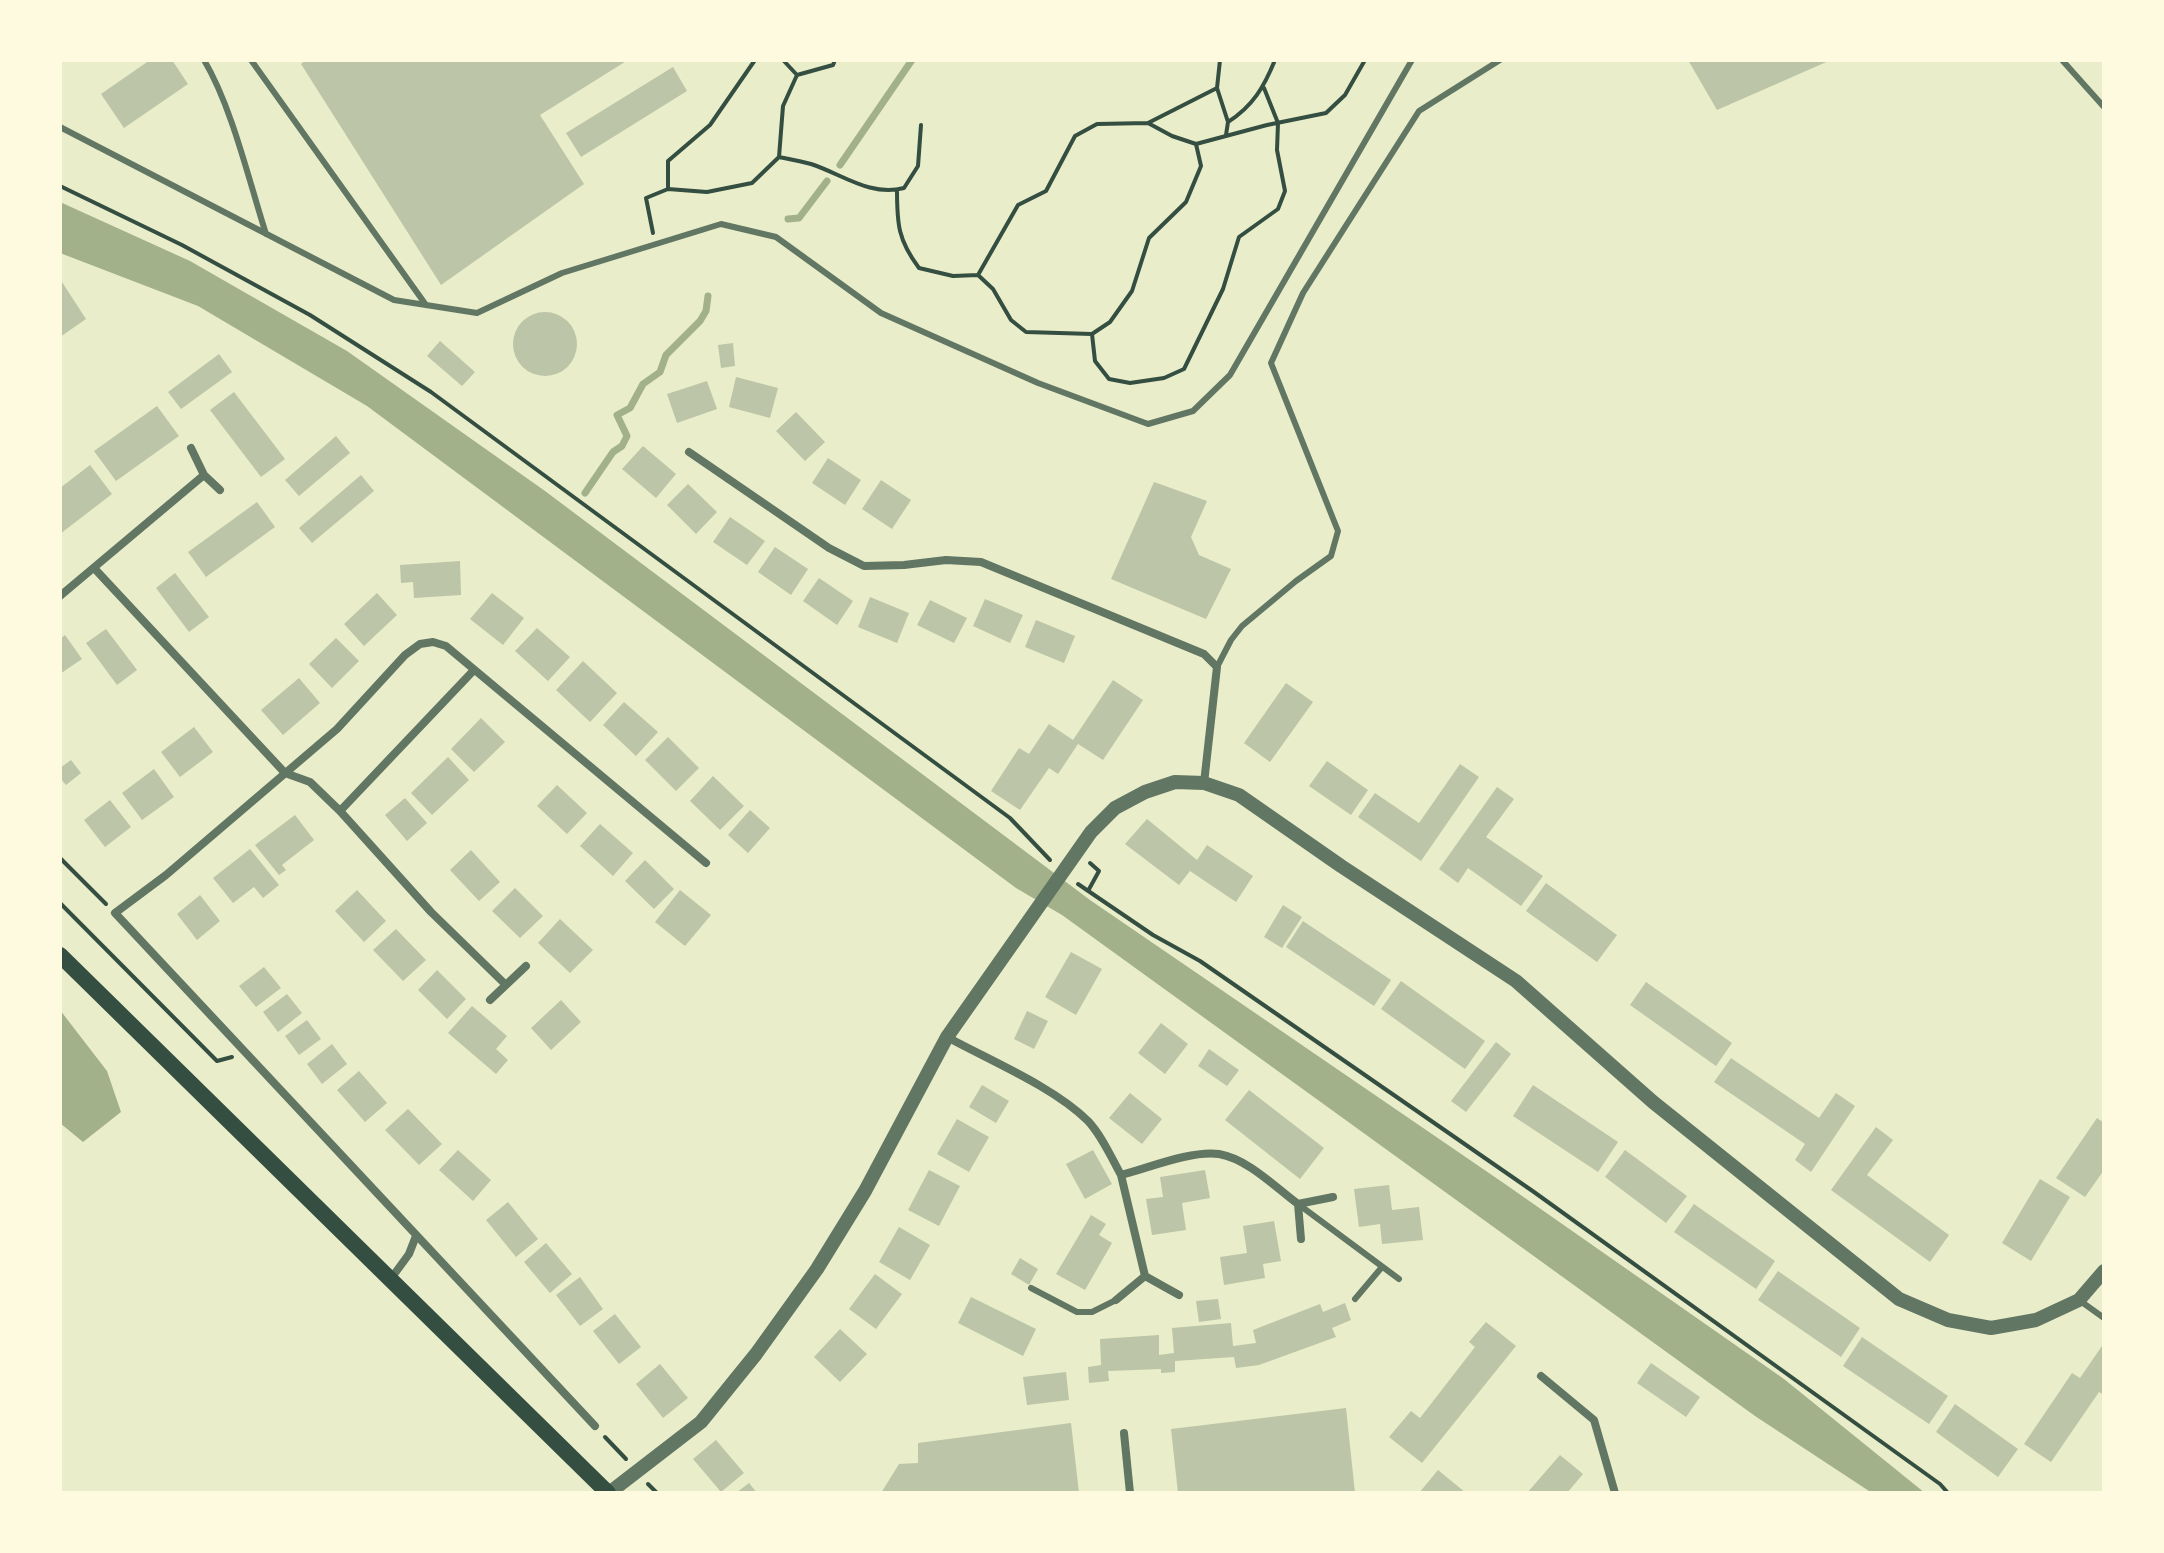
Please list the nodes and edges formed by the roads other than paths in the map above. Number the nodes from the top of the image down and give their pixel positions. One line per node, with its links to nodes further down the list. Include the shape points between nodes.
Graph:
1 (204, 60): 8 (lane)
2 (251, 60): 9 (lane)
3 (1412, 60): 9 (lane, via 1230,375 1193,411 1148,424 1038,383 881,313 776,237 721,224 562,273 477,313)
4 (1500, 60): 16 (lane, via 1419,111 1303,293 1271,363 1338,531 1331,556 1242,626)
5 (2062, 60): 6 (lane)
6 (2104, 107)
7 (60, 127): 8 (lane)
8 (266, 234): 9 (lane, via 394,300)
9 (426, 305)
10 (191, 448): 12 (street)
11 (689, 452): 16 (street, via 829,548 864,566 981,562 1204,654)
12 (204, 475): 13 (street); 14 (street)
13 (220, 490)
14 (94, 568): 15 (street); 18 (street)
15 (60, 596)
16 (1217, 667): 19 (street)
17 (474, 670): 18 (street, via 446,646 420,644 337,729); 20 (street); 21 (street)
18 (285, 773): 20 (street, via 310,782); 30 (street, via 115,913)
19 (1204, 783): 26 (street, via 1175,782 1115,808 1077,852); 41 (street, via 1239,795 1516,981 1653,1102 1899,1299 1948,1320 1991,1328 2036,1320)
20 (340, 811): 24 (street)
21 (706, 863)
22 (60, 955): 36 (main road)
23 (526, 966): 24 (street)
24 (506, 985): 25 (street)
25 (490, 1000)
26 (947, 1037): 27 (street, via 1046,1090 1087,1121); 46 (street, via 865,1191 756,1354 701,1422)
27 (1121, 1175): 29 (street, via 1220,1154 1244,1164); 34 (street)
28 (1333, 1197): 29 (street)
29 (1298, 1204): 31 (street); 32 (lane)
30 (416, 1236): 36 (street); 44 (street)
31 (1301, 1239)
32 (1382, 1267): 35 (lane); 39 (lane)
33 (2104, 1271): 41 (street)
34 (1145, 1276): 38 (street); 40 (street)
35 (1399, 1279)
36 (390, 1281): 46 (main road)
37 (1031, 1288): 40 (lane, via 1077,1312 1092,1312)
38 (1179, 1295)
39 (1355, 1299)
40 (1116, 1300)
41 (2079, 1300): 42 (lane)
42 (2104, 1318)
43 (1541, 1376): 48 (street, via 1594,1420)
44 (595, 1426)
45 (1124, 1433): 47 (street)
46 (608, 1493)
47 (1130, 1493)
48 (1615, 1493)

